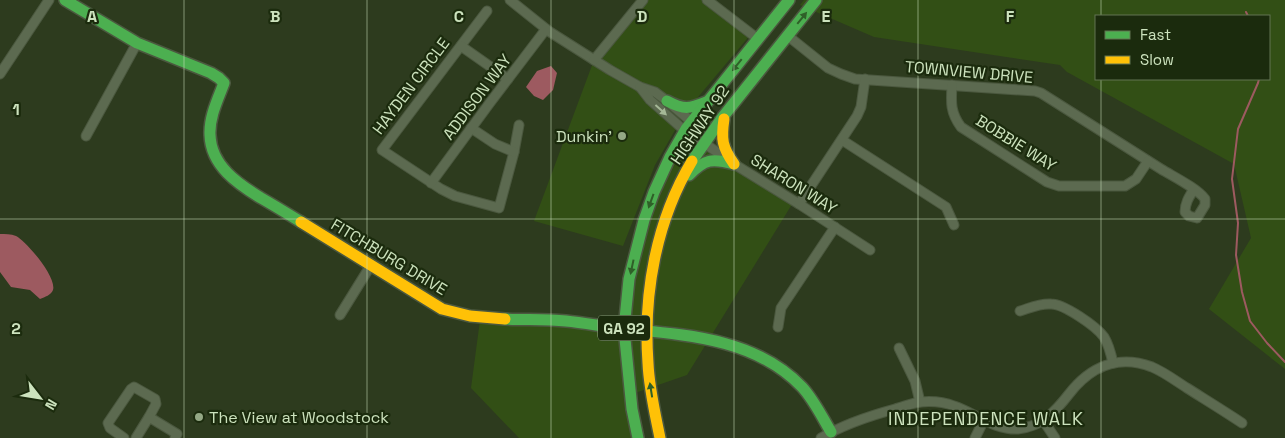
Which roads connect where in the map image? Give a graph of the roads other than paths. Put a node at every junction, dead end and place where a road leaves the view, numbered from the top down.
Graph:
1 (49, 0) edge
2 (65, 0) edge
3 (510, 0) edge
4 (642, 0) edge
5 (707, 0) edge
6 (789, 0) edge
7 (816, 0) edge
8 (487, 11) dead end
9 (546, 29) junction
10 (788, 36) junction
11 (758, 39) junction
12 (137, 43) junction
13 (461, 46) junction
14 (594, 60) junction
15 (0, 74) edge
16 (508, 79) junction
17 (865, 79) junction
18 (952, 85) junction
19 (640, 87) junction
20 (667, 101) junction
21 (708, 101) junction
22 (725, 115) junction
23 (519, 125) dead end
24 (688, 127) junction
25 (471, 128) junction
26 (86, 136) dead end
27 (842, 140) junction
28 (704, 143) junction
29 (514, 152) junction
30 (1148, 161) junction
31 (734, 164) junction
32 (682, 182) junction
33 (432, 183) junction
34 (1194, 190) dead end
35 (800, 204) junction
36 (954, 225) dead end
37 (835, 227) junction
38 (870, 250) dead end
39 (371, 265) junction
40 (1020, 311) dead end
41 (340, 315) dead end
42 (778, 327) dead end
43 (624, 329) junction
44 (647, 330) junction
45 (898, 348) dead end
46 (1114, 363) junction
47 (920, 402) junction
48 (149, 417) junction
49 (984, 420) junction
50 (1043, 420) junction
51 (1242, 423) dead end
52 (831, 432) junction
53 (124, 438) edge
54 (136, 438) edge
55 (175, 438) edge
56 (638, 438) edge
57 (660, 438) edge
58 (821, 438) edge
59 (975, 438) edge
60 (1054, 438) edge

1 - 15 street
2 - 12 main road
3 - 9 street
4 - 14 street
5 - 11 street
6 - 11 main road, HIGHWAY 92 / GA 92
10 -> 7 main road, HIGHWAY 92 / GA 92
8 - 13 street, HAYDEN CIRCLE
9 - 14 street
9 - 16 street, ADDISON WAY
10 - 17 street, TOWNVIEW DRIVE
10 - 22 main road, HIGHWAY 92 / GA 92
11 -> 21 main road, HIGHWAY 92 / GA 92
12 - 26 street
12 - 39 main road, FITCHBURG DRIVE
13 - 16 street
13 - 33 street, HAYDEN CIRCLE
14 - 19 street
16 - 25 street, ADDISON WAY
17 - 18 street, TOWNVIEW DRIVE
17 - 27 street
18 - 30 street, TOWNVIEW DRIVE
18 - 30 street, BOBBIE WAY
19 - 20 street
19 -> 24 street
20 - 21 main road
20 - 24 street
21 - 24 main road, HIGHWAY 92 / GA 92
22 - 28 main road, HIGHWAY 92 / GA 92
22 - 31 main road
23 - 29 street, HAYDEN CIRCLE
24 - 28 street
24 -> 43 main road, HIGHWAY 92 / GA 92
25 - 29 street
25 - 33 street, ADDISON WAY
27 - 35 street
27 - 36 street
28 - 31 street, SHARON WAY
28 - 32 main road, HIGHWAY 92 / GA 92
29 - 33 street, HAYDEN CIRCLE
30 - 34 street, TOWNVIEW DRIVE
31 - 32 main road
31 - 35 street, SHARON WAY
32 - 44 main road, HIGHWAY 92 / GA 92
35 - 37 street, SHARON WAY
37 - 38 street, SHARON WAY
37 - 42 street
39 - 41 street
39 - 43 main road, FITCHBURG DRIVE
40 - 46 street
43 - 44 main road, FITCHBURG DRIVE
43 - 56 main road, HIGHWAY 92 / GA 92
44 - 52 main road, FITCHBURG DRIVE
57 -> 44 main road, HIGHWAY 92 / GA 92
45 - 47 street
46 - 50 street
46 - 51 street
47 - 49 street
47 - 52 street
48 - 53 street
48 - 54 street
48 - 55 street
49 - 50 street
49 - 59 street
50 - 60 street
52 - 58 street

